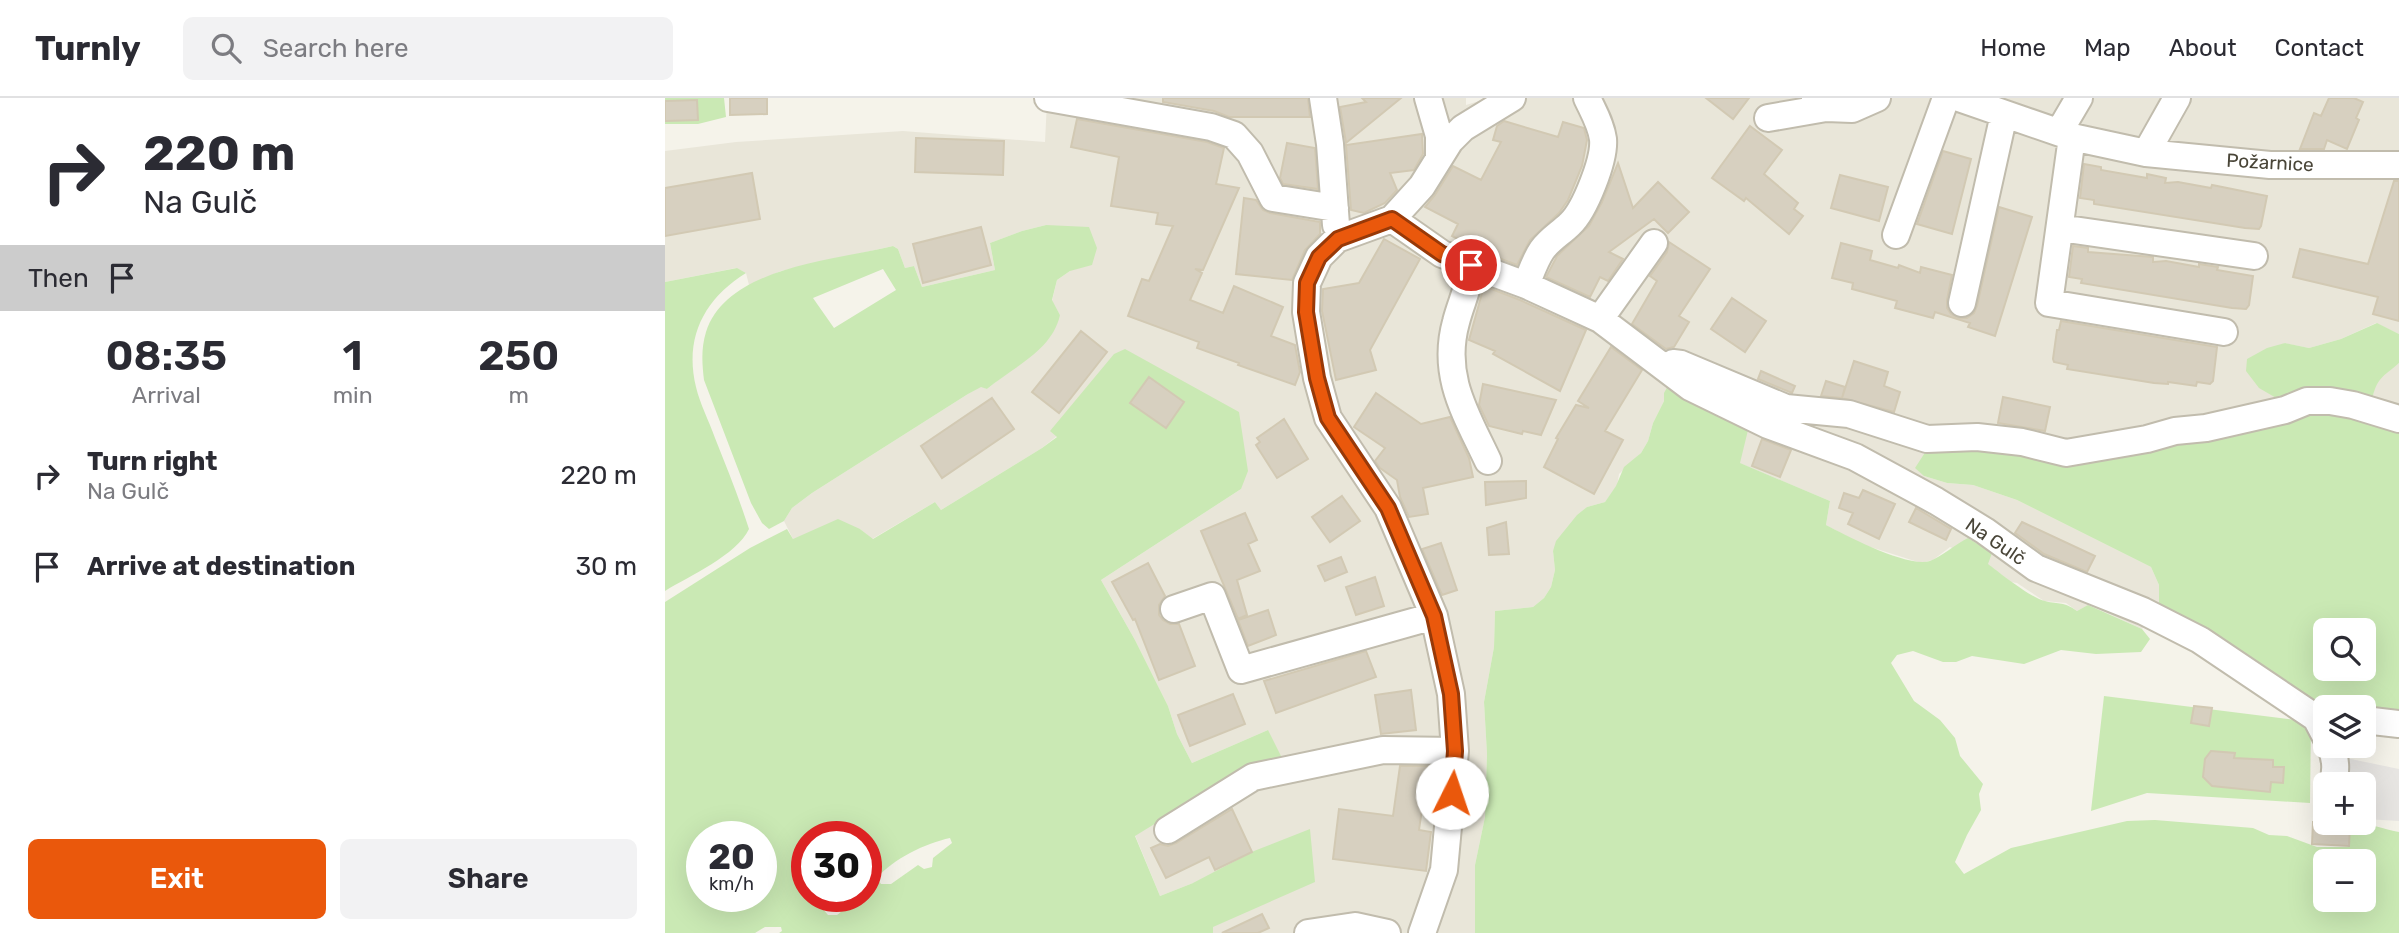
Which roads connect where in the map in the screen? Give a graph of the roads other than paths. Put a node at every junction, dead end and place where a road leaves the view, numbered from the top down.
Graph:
1 (1048, 98) edge
2 (1323, 98) edge
3 (1428, 98) edge
4 (1512, 98) edge
5 (1587, 98) edge
6 (1877, 98) edge
7 (1946, 98) edge
8 (2080, 98) edge
9 (2177, 98) edge
10 (1821, 103) edge
11 (1983, 104) edge
12 (1768, 118) dead end
13 (2066, 134) junction
14 (2146, 153) junction
15 (1439, 158) junction
16 (2397, 162) edge
17 (1335, 208) junction
18 (1392, 219) junction
19 (2060, 228) junction
20 (1896, 235) dead end
21 (1338, 239) junction
22 (1654, 243) dead end
23 (2254, 256) dead end
24 (1471, 265) junction
25 (1525, 285) junction
26 (1962, 303) dead end
27 (1600, 319) junction
28 (2224, 332) dead end
29 (1654, 360) junction
30 (2399, 419) edge
31 (1488, 461) dead end
32 (1174, 609) dead end
33 (1434, 616) junction
34 (2313, 718) edge
35 (2376, 721) edge
36 (2399, 724) edge
37 (1455, 751) junction
38 (1168, 831) dead end
39 (1308, 933) edge
40 (1387, 933) edge
41 (1422, 933) edge

1 - 17 street
2 - 17 street
3 - 15 street
4 - 15 street
5 - 25 street
6 - 10 street
7 - 20 street
8 - 13 street
9 - 14 street
10 - 12 street
11 - 13 street, Požarnice
11 - 26 street
13 - 14 street, Požarnice
13 - 19 street
14 - 16 street, Požarnice
15 - 18 street
17 - 21 street
18 - 21 street
18 - 24 street, Na Gulč
19 - 23 street
19 - 28 street
21 - 33 street
22 - 27 street
24 - 25 street, Na Gulč
24 - 31 street
25 - 27 street, Na Gulč
27 - 29 street, Na Gulč
29 - 30 street, Na Gulč
29 - 34 street, Na Gulč
32 - 33 street
33 - 37 street
35 - 36 street
37 - 38 street
37 - 41 street
39 - 40 street

